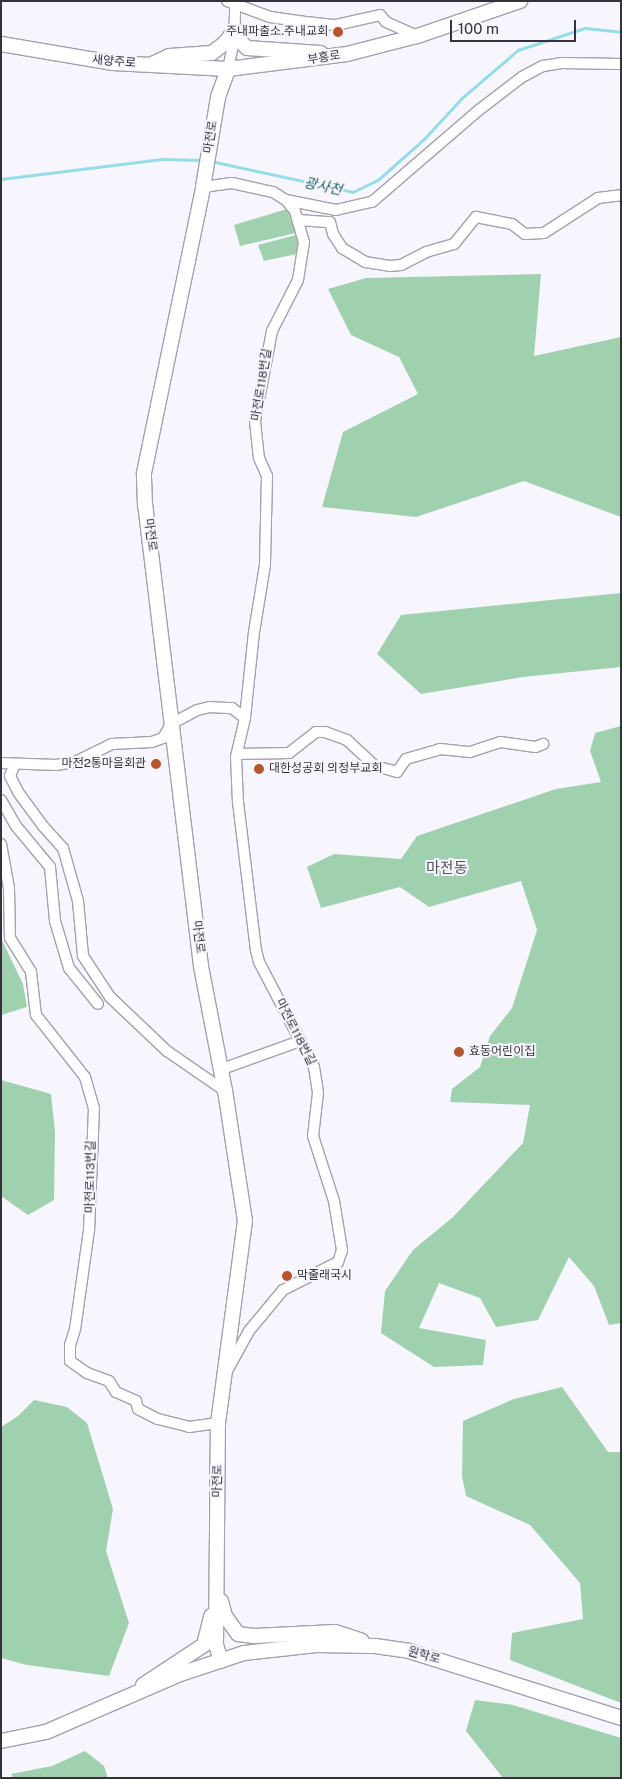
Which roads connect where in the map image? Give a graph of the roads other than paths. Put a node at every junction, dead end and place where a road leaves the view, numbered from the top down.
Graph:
1 (520, 1) edge
2 (231, 3) edge
3 (235, 29) junction
4 (416, 36) junction
5 (1, 44) edge
6 (46, 53) junction
7 (1, 54) edge
8 (347, 54) junction
9 (621, 64) edge
10 (150, 65) junction
11 (228, 69) junction
12 (204, 183) junction
13 (621, 195) edge
14 (286, 200) junction
15 (298, 220) junction
16 (245, 718) junction
17 (171, 724) junction
18 (543, 744) dead end
19 (237, 754) junction
20 (1, 763) edge
21 (15, 764) junction
22 (1, 800) edge
23 (1, 844) edge
24 (98, 1004) dead end
25 (300, 1041) junction
26 (222, 1069) junction
27 (225, 1091) junction
28 (223, 1378) junction
29 (218, 1423) junction
30 (217, 1568) junction
31 (375, 1646) junction
32 (220, 1661) junction
33 (126, 1699) junction
34 (621, 1718) edge
35 (1, 1741) edge

1 - 4 street, 부흥로
2 - 3 street, 마전로
2 - 4 street
3 - 8 street
3 - 10 street
3 - 11 street, 마전로
4 - 8 street, 부흥로
5 - 6 street, 새양주로
6 - 7 street
6 - 10 street, 새양주로
8 - 11 street, 부흥로
9 - 14 street
10 - 11 street, 새양주로
11 - 12 street, 마전로
12 - 14 street
12 - 17 street, 마전로
13 - 15 street
14 - 15 street, 마전로118번길
15 - 16 street, 마전로118번길
16 - 17 street
16 - 19 street, 마전로118번길
17 - 21 street
17 - 26 street, 마전로
18 - 19 street
19 - 25 street, 마전로118번길
20 - 21 street
21 - 27 street
22 - 24 street
23 - 29 street, 마전로113번길
25 - 26 street
25 - 28 street, 마전로118번길
26 - 27 street, 마전로
27 - 28 street, 마전로
28 - 29 street, 마전로
29 - 30 street, 마전로
30 - 31 street
30 - 32 street, 마전로
30 - 33 street
31 - 32 street, 원학로
31 - 34 street, 원학로
32 - 33 street
33 - 35 street

